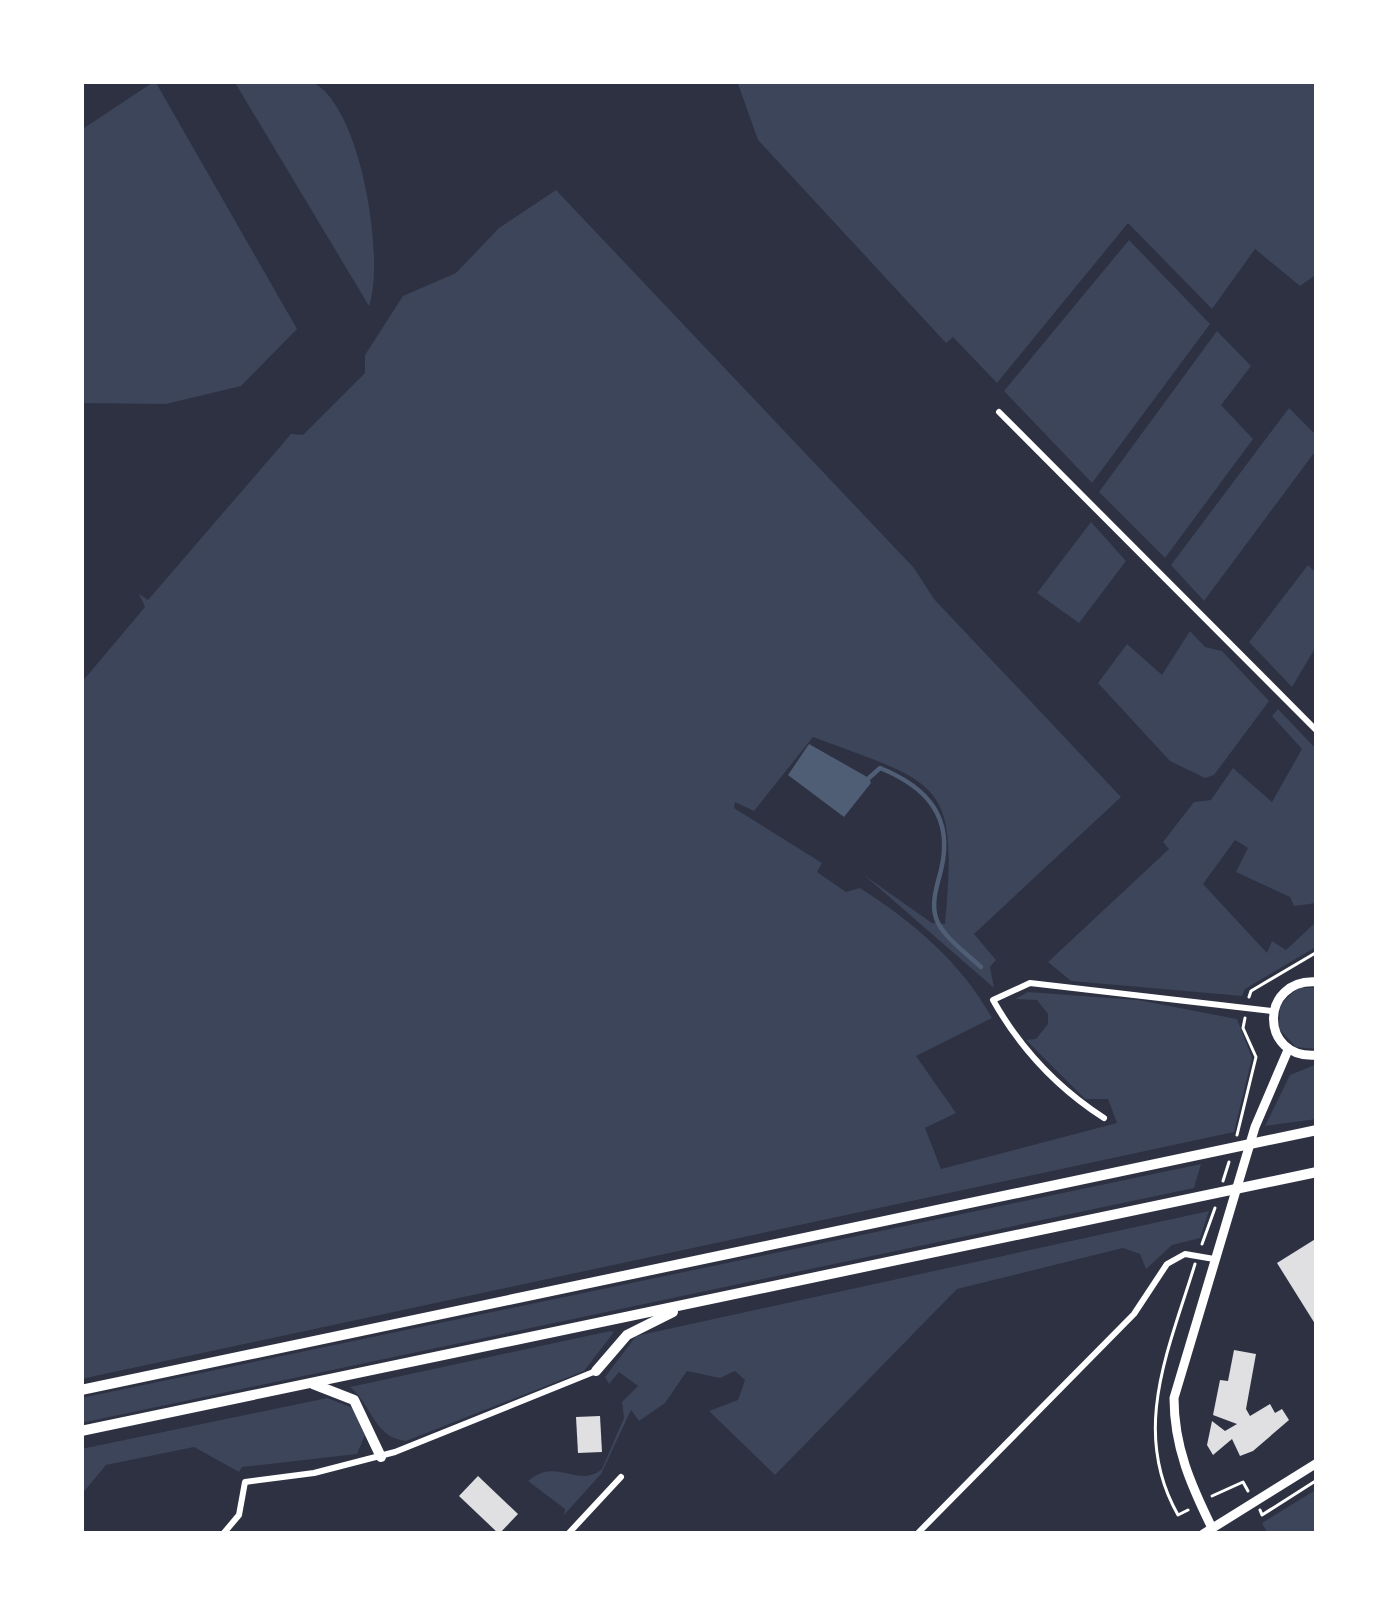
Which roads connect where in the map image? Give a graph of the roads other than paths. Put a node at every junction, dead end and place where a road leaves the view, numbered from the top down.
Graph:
1 (999, 412) dead end
2 (1317, 731) edge
3 (1317, 982) edge
4 (1272, 1011) junction
5 (1288, 1050) junction
6 (1317, 1055) edge
7 (1105, 1118) dead end
8 (1317, 1130) edge
9 (1317, 1172) edge
10 (1214, 1259) junction
11 (698, 1302) junction
12 (596, 1371) joint
13 (310, 1383) junction
14 (81, 1390) edge
15 (81, 1431) edge
16 (381, 1457) junction
17 (1317, 1463) edge
18 (621, 1477) dead end
19 (1207, 1531) edge
20 (223, 1534) edge
21 (568, 1534) edge
22 (917, 1534) edge

1 - 2 street
3 - 4 street
4 - 5 street
4 - 7 street
5 - 6 street
5 - 10 street
8 - 14 main road
9 - 11 main road
10 - 19 street
10 - 22 street
11 - 12 main road
11 - 13 main road
12 - 16 street
13 - 15 main road
13 - 16 main road
16 - 20 street
17 - 19 street
18 - 21 street

